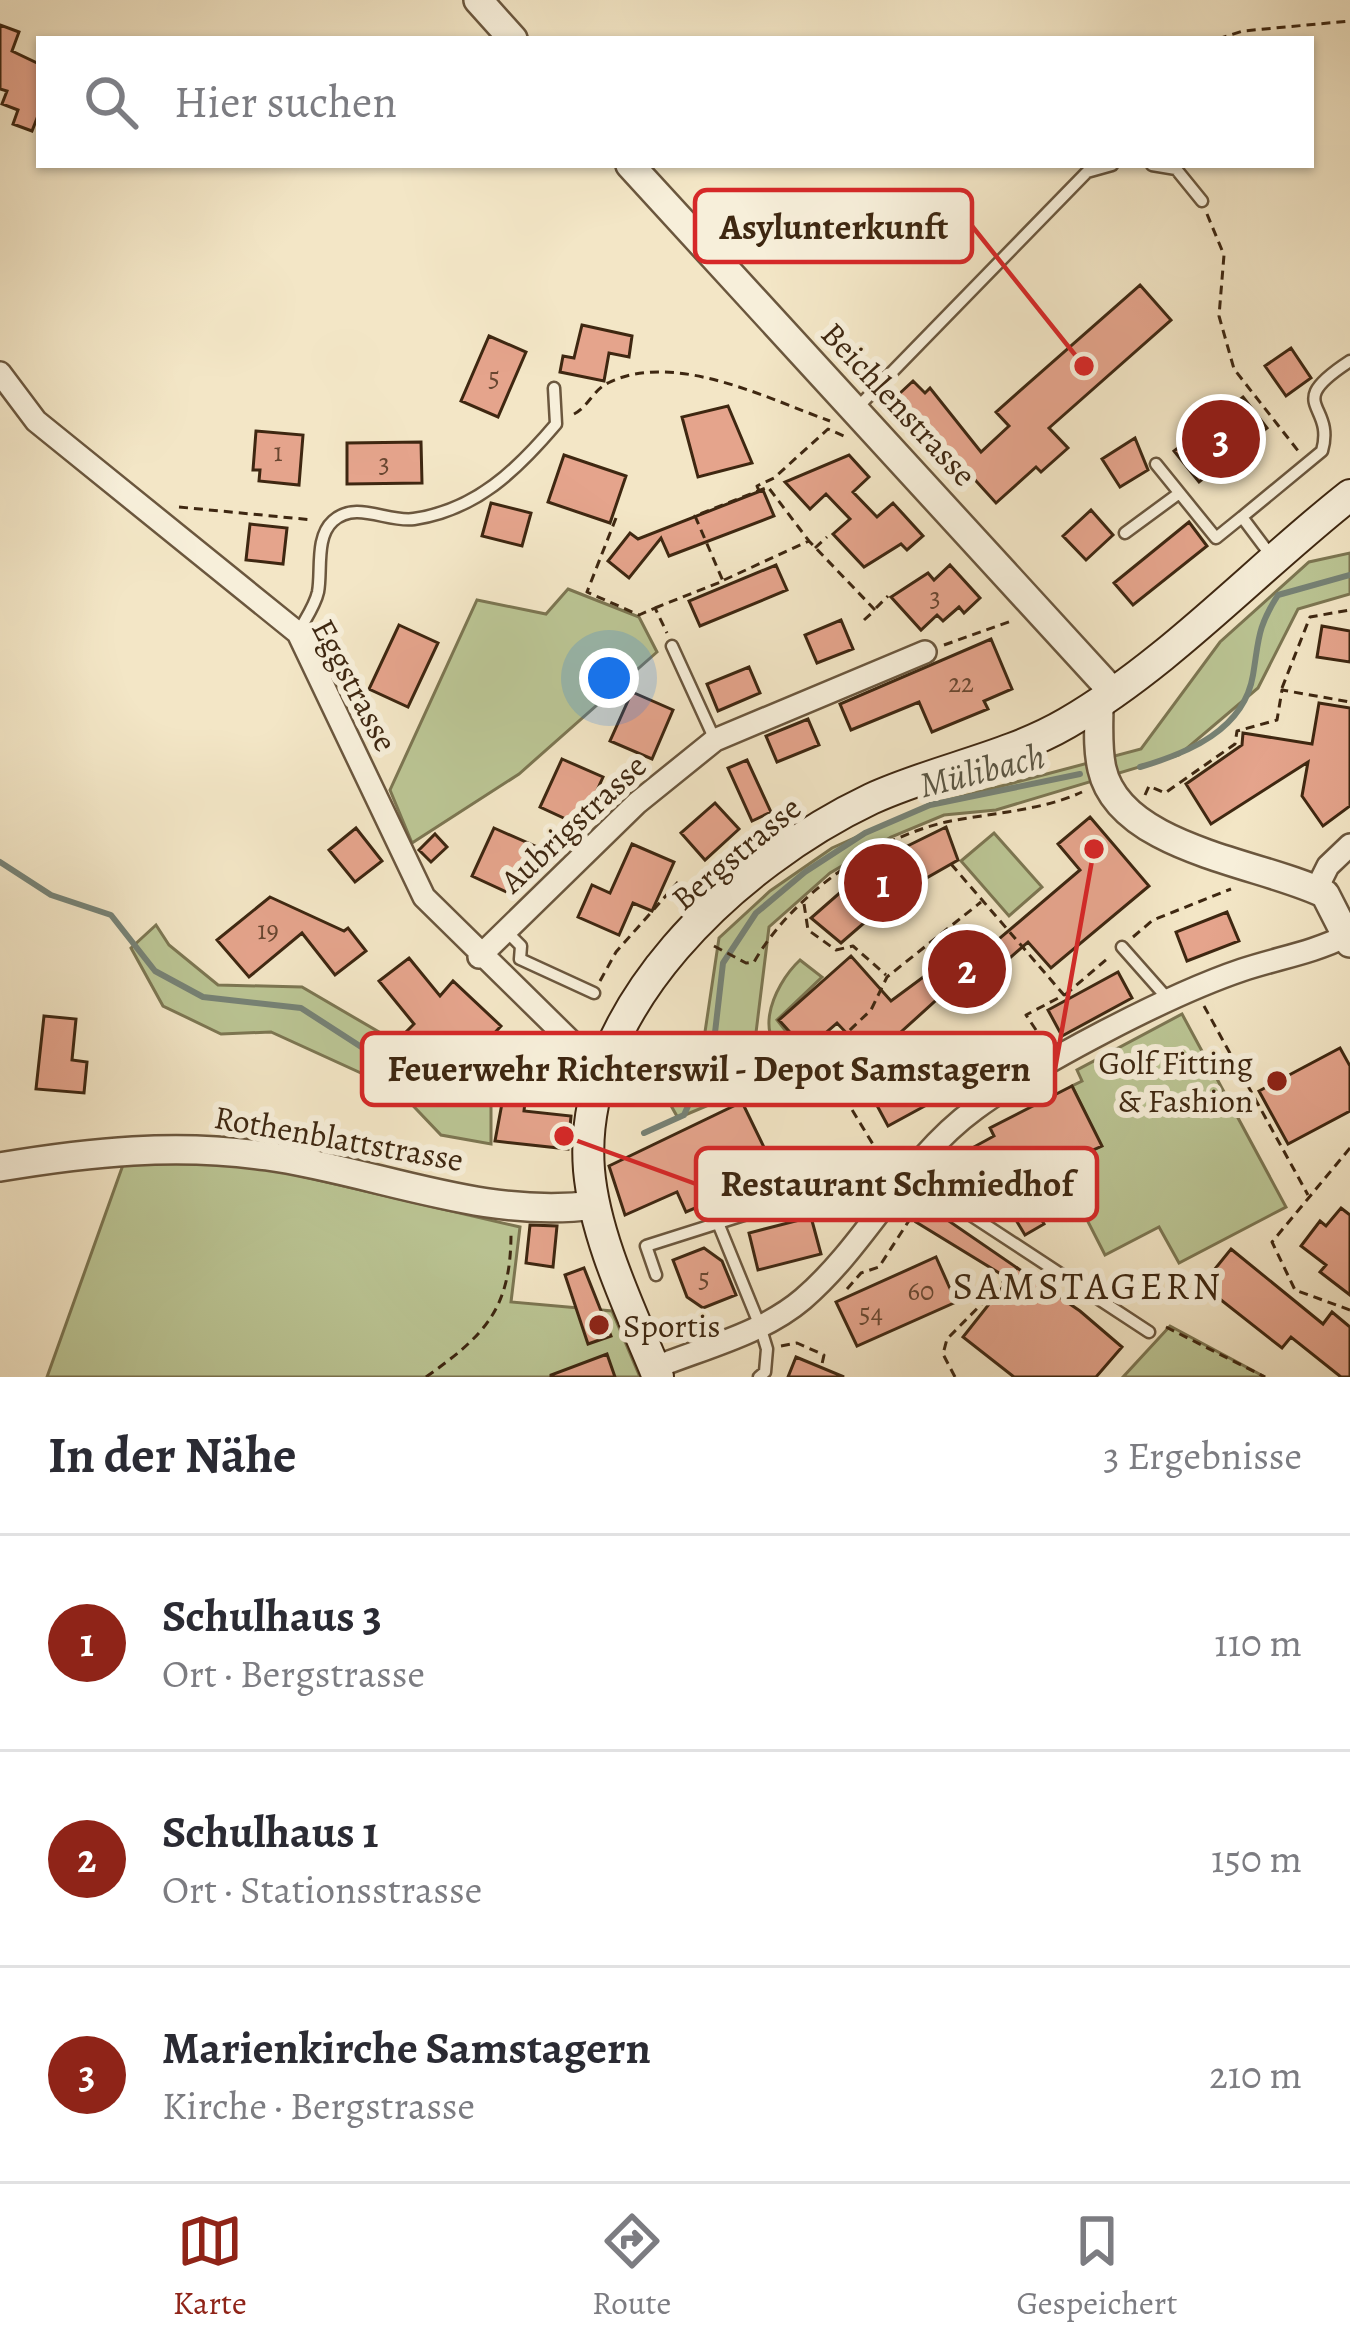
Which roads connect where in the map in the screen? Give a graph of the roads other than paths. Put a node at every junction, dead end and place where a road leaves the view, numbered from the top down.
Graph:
1 (478, 0) edge
2 (511, 36) edge
3 (633, 168) edge
4 (1101, 168) edge
5 (1166, 168) edge
6 (1202, 201) road end
7 (1350, 361) edge
8 (0, 374) edge
9 (554, 388) dead end
10 (856, 410) junction
11 (1156, 464) dead end
12 (1178, 494) junction
13 (1350, 495) edge
14 (1242, 517) junction
15 (1126, 533) dead end
16 (1271, 557) junction
17 (298, 634) junction
18 (672, 646) road end
19 (925, 652) road end
20 (1106, 698) junction
21 (716, 740) junction
22 (1350, 844) edge
23 (1316, 890) junction
24 (506, 932) junction
25 (1348, 939) edge
26 (1122, 946) road end
27 (479, 957) junction
28 (594, 993) road end
29 (1170, 1001) junction
30 (602, 1071) junction
31 (0, 1167) edge
32 (897, 1187) junction
33 (594, 1205) junction
34 (718, 1223) junction
35 (656, 1275) dead end
36 (760, 1326) junction
37 (1149, 1332) road end
38 (656, 1372) edge
39 (759, 1377) edge

1 - 2 street
3 - 10 street, Beichlenstrasse
4 - 10 lane
5 - 6 lane
7 - 14 lane
8 - 17 street, Eggstrasse
9 - 17 lane
10 - 20 street, Beichlenstrasse
11 - 12 lane
12 - 14 lane
12 - 15 lane
13 - 16 main road, Bergstrasse
14 - 16 lane
16 - 20 main road, Bergstrasse
17 - 27 street, Eggstrasse
18 - 21 lane
19 - 21 street, Aubrigstrasse
20 - 23 street
20 - 30 main road, Bergstrasse
21 - 24 street, Aubrigstrasse
22 - 23 street
23 - 25 street
24 - 27 street, Aubrigstrasse
24 - 28 lane
25 - 29 street
26 - 29 lane
27 - 30 street, Eggstrasse
29 - 32 street
30 - 33 main road, Bergstrasse
31 - 33 street, Rothenblattstrasse
32 - 34 lane
32 - 36 street
32 - 37 lane
33 - 38 main road, Bergstrasse
34 - 35 lane
34 - 36 lane
36 - 38 street
36 - 39 lane

